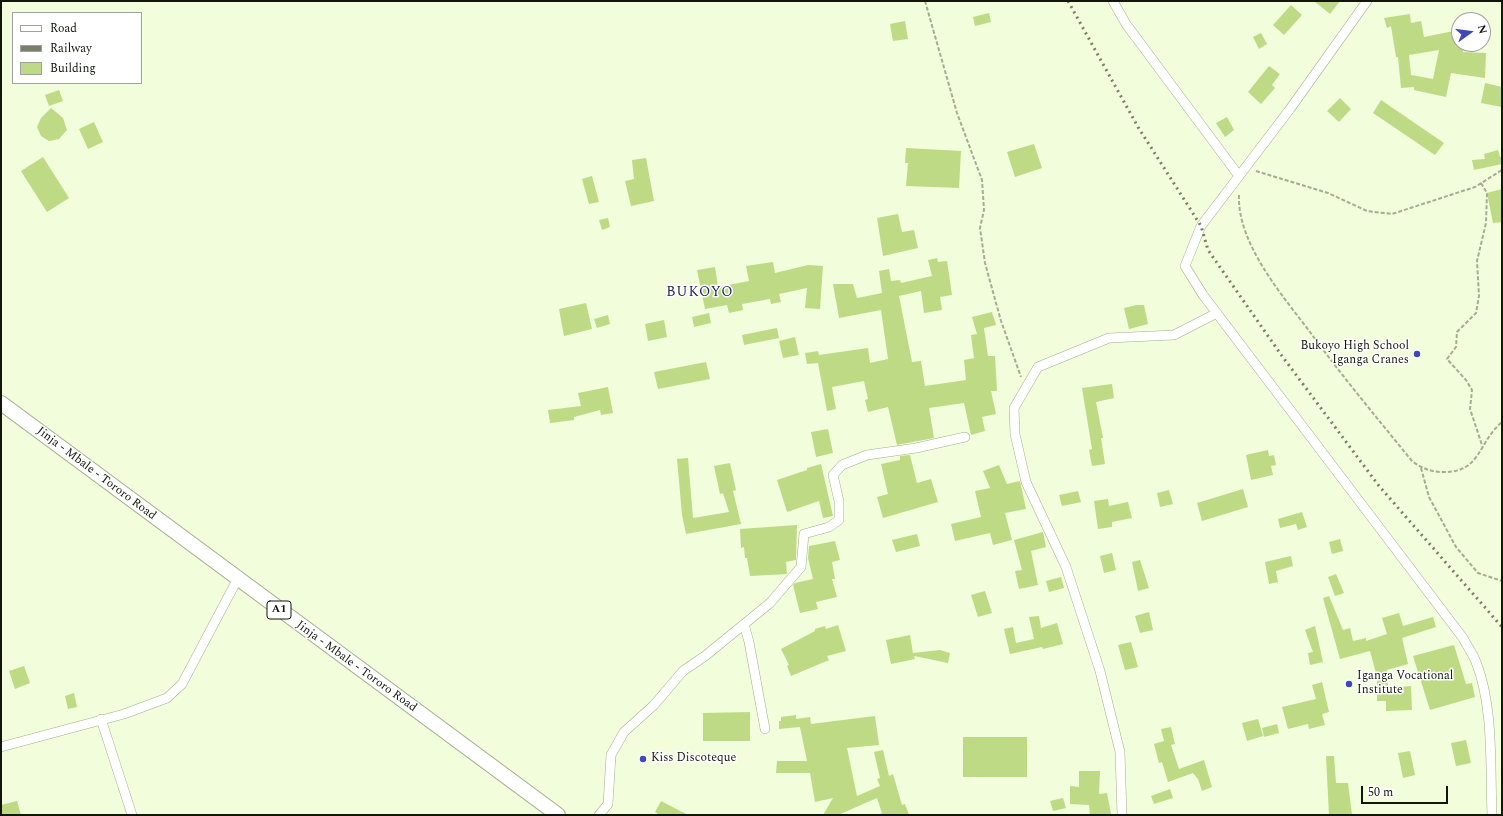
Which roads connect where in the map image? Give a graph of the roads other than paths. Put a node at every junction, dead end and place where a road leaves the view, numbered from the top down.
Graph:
1 (1114, 1) edge
2 (1367, 1) edge
3 (1239, 176) junction
4 (1217, 313) junction
5 (1, 403) edge
6 (965, 437) dead end
7 (237, 580) junction
8 (744, 624) junction
9 (102, 720) junction
10 (765, 729) dead end
11 (1, 747) edge
12 (132, 815) edge
13 (558, 815) edge
14 (599, 815) edge
15 (1122, 815) edge
16 (1492, 815) edge

1 - 3 street
2 - 3 street
3 - 4 street
4 - 15 street
4 - 16 street
5 - 7 main road, Jinja - Mbale - Tororo Road / A1
6 - 8 street
7 - 9 street
7 - 13 main road, Jinja - Mbale - Tororo Road / A1
8 - 10 street
8 - 14 street
9 - 11 street
9 - 12 street

